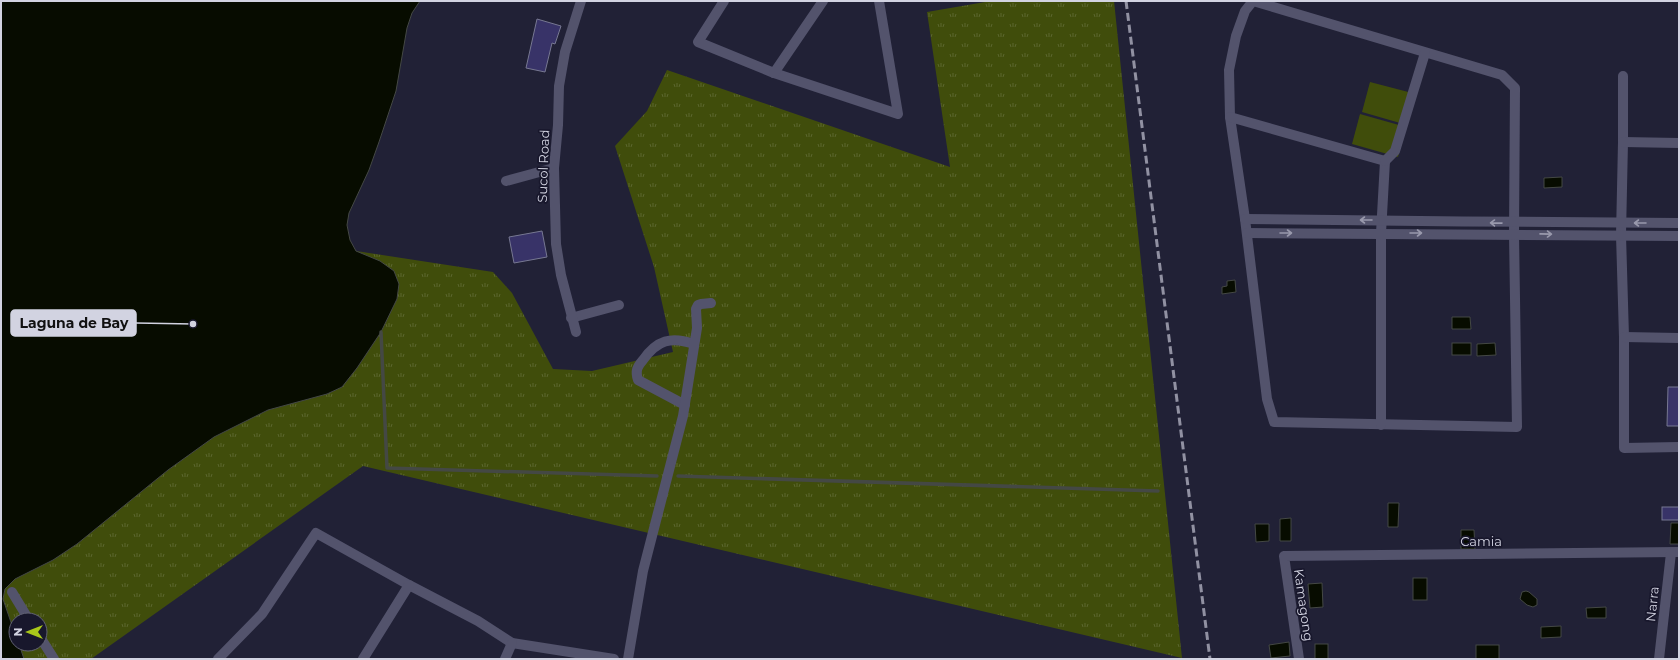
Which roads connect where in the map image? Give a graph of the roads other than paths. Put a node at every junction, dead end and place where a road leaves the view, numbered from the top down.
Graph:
1 (581, 1) edge
2 (724, 1) edge
3 (823, 1) edge
4 (879, 1) edge
5 (1425, 53) junction
6 (774, 73) junction
7 (1623, 76) dead end
8 (1230, 117) junction
9 (1624, 142) junction
10 (1679, 143) edge
11 (1385, 161) junction
12 (554, 168) junction
13 (506, 182) dead end
14 (1246, 219) junction
15 (1381, 220) junction
16 (1514, 223) junction
17 (1621, 223) junction
18 (1679, 223) edge
19 (1247, 233) junction
20 (1381, 233) junction
21 (1514, 234) junction
22 (1621, 235) junction
23 (1679, 236) edge
24 (711, 303) dead end
25 (618, 305) dead end
26 (571, 318) junction
27 (576, 332) dead end
28 (1624, 336) junction
29 (1679, 338) edge
30 (694, 344) junction
31 (685, 405) junction
32 (1381, 425) junction
33 (1679, 447) edge
34 (1675, 552) edge
35 (1284, 556) joint
36 (409, 585) junction
37 (12, 592) dead end
38 (24, 612) edge
39 (512, 643) junction
40 (48, 650) edge
41 (54, 659) edge
42 (218, 659) edge
43 (363, 659) edge
44 (506, 659) edge
45 (614, 659) edge
46 (628, 659) edge
47 (1299, 659) edge
48 (1659, 659) edge

1 - 12 street, Sucol Road
2 - 6 street
3 - 6 street
4 - 6 street
5 - 8 street
5 - 11 street
5 - 16 street
7 - 9 street
8 - 11 street
8 - 14 street
9 - 10 street
9 - 17 street
11 - 15 street
12 - 13 street
12 - 26 street, Sucol Road
15 -> 14 street
14 - 19 street
16 -> 15 street
15 - 20 street
16 - 17 street
16 - 21 street
18 -> 17 street
17 - 22 street
19 -> 20 street
19 - 32 street
20 -> 21 street
20 - 32 street
21 -> 22 street
21 - 32 street
22 - 23 street
22 - 28 street
24 - 30 street
25 - 26 street
26 - 27 street, Sucol Road
28 - 29 street
28 - 33 street
30 - 31 street
30 - 31 street
31 - 46 street
34 - 35 street, Camia
34 - 48 street, Narra
35 - 47 street, Kamagong
36 - 39 street
36 - 42 street
36 - 43 street
37 - 38 street
39 - 44 street
39 - 45 street
40 - 41 street

